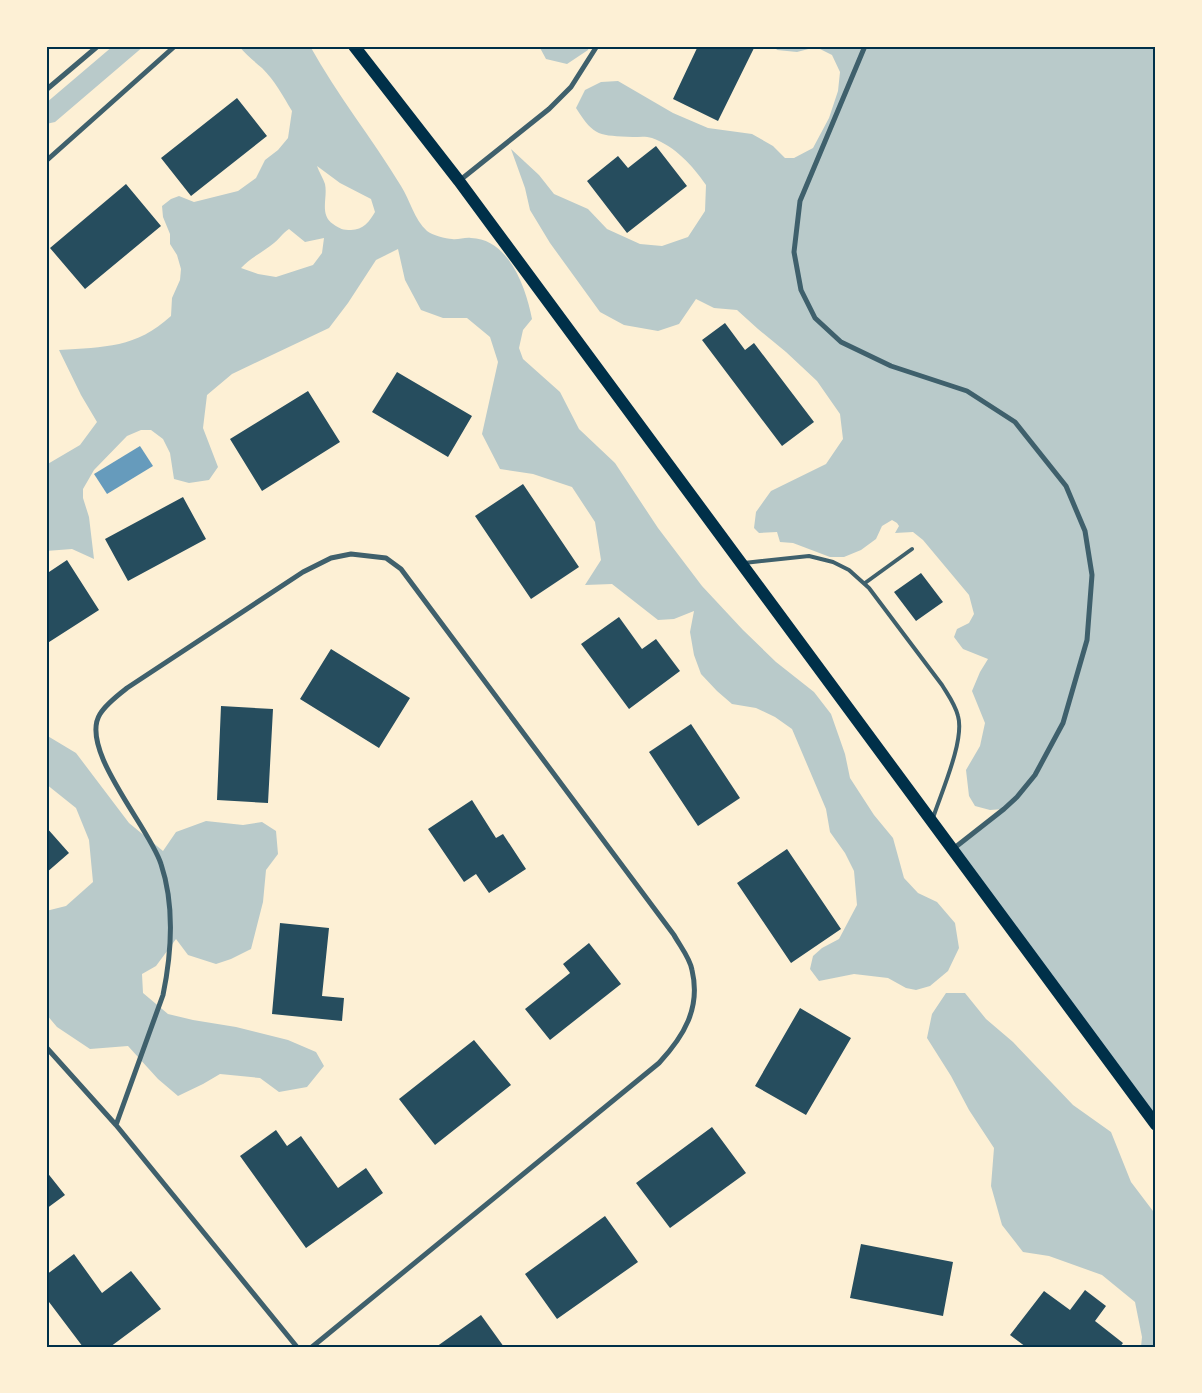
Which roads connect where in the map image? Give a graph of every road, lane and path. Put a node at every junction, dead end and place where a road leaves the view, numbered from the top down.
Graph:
1 (98, 46) edge
2 (175, 46) edge
3 (354, 46) edge
4 (597, 46) edge
5 (865, 46) edge
6 (46, 90) edge
7 (47, 159) edge
8 (458, 182) junction
9 (912, 549) dead end
10 (740, 564) junction
11 (865, 583) junction
12 (931, 823) junction
13 (951, 850) junction
14 (46, 1047) edge
15 (116, 1125) junction
16 (1156, 1125) edge
17 (297, 1347) edge
18 (312, 1347) edge

1 - 6 street
2 - 7 street
3 - 8 main road
4 - 8 street
5 - 13 street
8 - 10 main road
9 - 11 lane
10 - 11 lane
10 - 12 main road
11 - 12 lane
12 - 13 main road
13 - 16 main road
14 - 15 street
15 - 17 street
15 - 18 street

